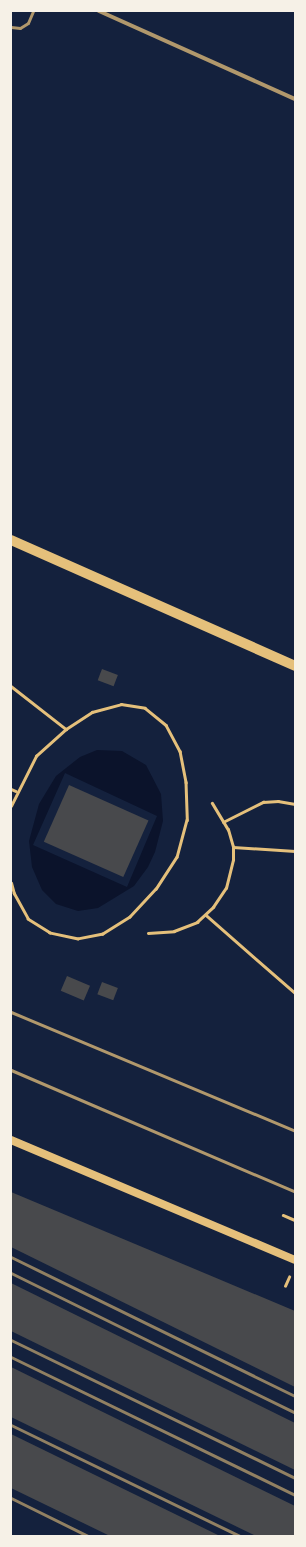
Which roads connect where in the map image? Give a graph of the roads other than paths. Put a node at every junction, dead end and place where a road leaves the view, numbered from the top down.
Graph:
1 (33, 11) edge
2 (99, 11) edge
3 (11, 27) edge
4 (295, 99) edge
5 (11, 540) edge
6 (294, 664) edge
7 (11, 1012) edge
8 (11, 1070) edge
9 (295, 1131) edge
10 (11, 1140) edge
11 (295, 1192) edge
12 (295, 1260) edge

1 - 3 lane
2 - 4 street
5 - 6 main road
7 - 9 lane
8 - 11 lane
10 - 12 main road

